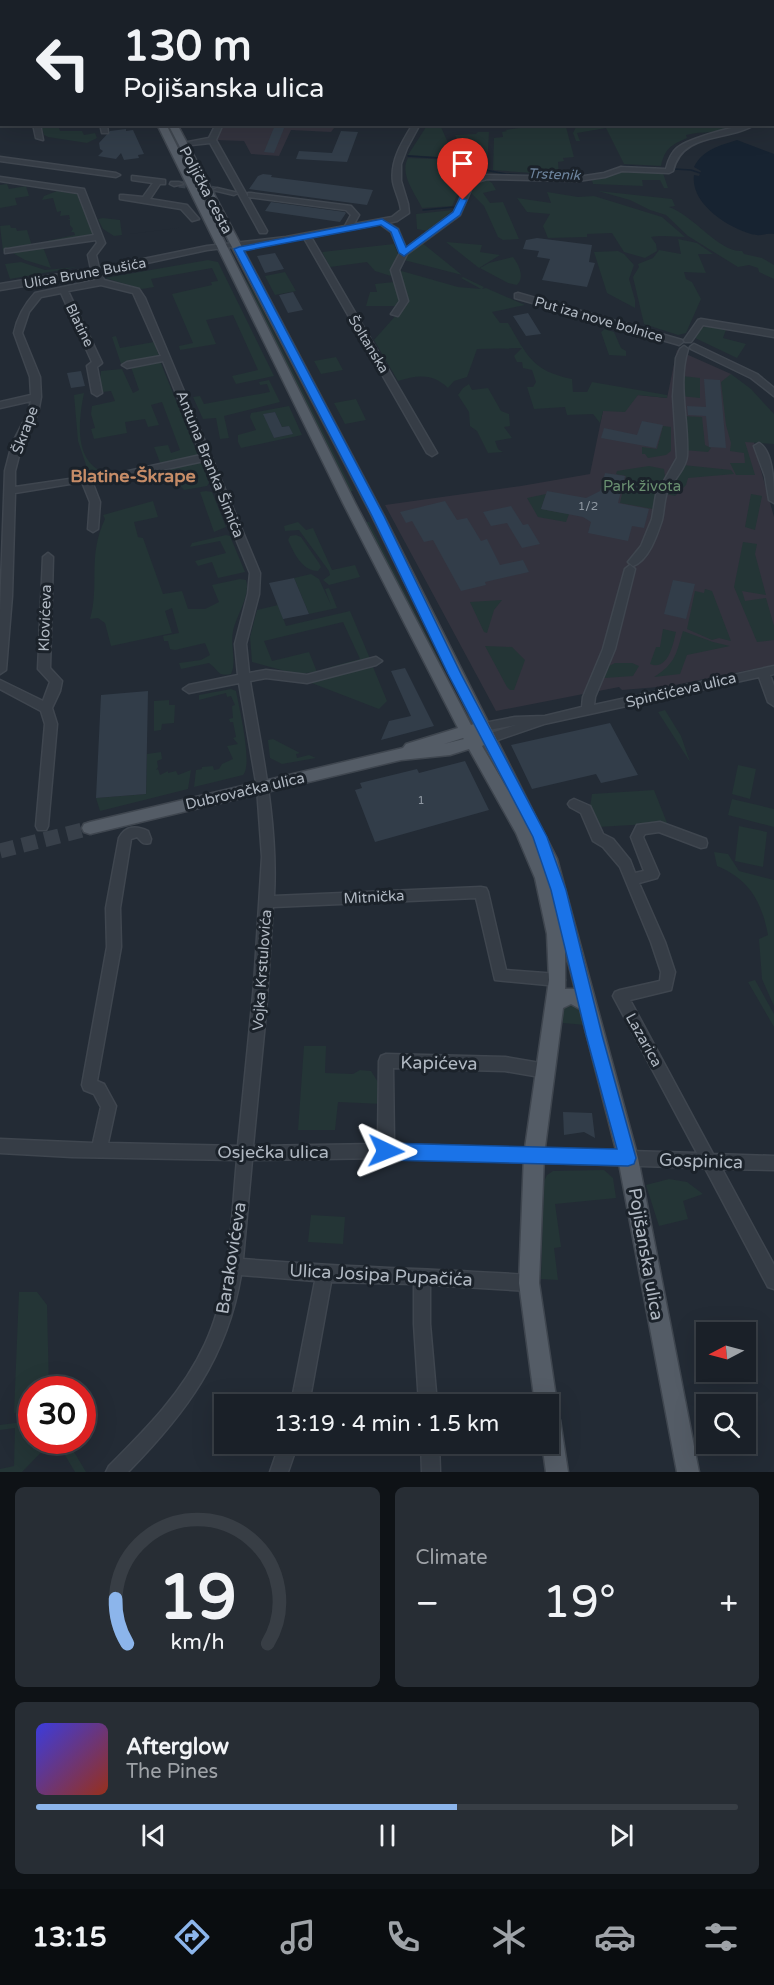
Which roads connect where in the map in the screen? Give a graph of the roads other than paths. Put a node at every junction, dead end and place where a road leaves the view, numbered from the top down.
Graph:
1 (37, 126) edge
2 (162, 126) edge
3 (173, 126) edge
4 (219, 126) edge
5 (416, 126) edge
6 (747, 126) edge
7 (40, 138) dead end
8 (212, 140) junction
9 (182, 144) junction
10 (0, 159) edge
11 (116, 175) dead end
12 (135, 178) dead end
13 (0, 179) edge
14 (218, 190) tunnel mouth
15 (234, 193) dead end
16 (251, 195) dead end
17 (123, 197) dead end
18 (145, 200) junction
19 (195, 219) dead end
20 (382, 222) junction
21 (348, 228) junction
22 (263, 231) dead end
23 (306, 235) junction
24 (99, 237) junction
25 (237, 247) junction
26 (222, 249) junction
27 (8, 252) dead end
28 (404, 253) junction
29 (96, 271) junction
30 (101, 282) junction
31 (0, 287) edge
32 (63, 289) junction
33 (518, 296) dead end
34 (395, 314) dead end
35 (774, 334) edge
36 (686, 345) junction
37 (166, 356) junction
38 (127, 365) dead end
39 (97, 393) dead end
40 (774, 393) edge
41 (36, 396) junction
42 (0, 405) edge
43 (759, 446) dead end
44 (432, 453) dead end
45 (207, 457) junction
46 (124, 475) dead end
47 (10, 491) junction
48 (774, 500) edge
49 (93, 529) dead end
50 (48, 556) dead end
51 (376, 661) dead end
52 (0, 670) edge
53 (768, 671) edge
54 (245, 677) junction
55 (0, 684) edge
56 (189, 688) dead end
57 (774, 702) edge
58 (46, 708) junction
59 (588, 711) junction
60 (545, 720) joint
61 (486, 733) junction
62 (469, 737) junction
63 (264, 787) junction
64 (574, 804) dead end
65 (42, 826) dead end
66 (90, 828) tunnel mouth
67 (145, 839) dead end
68 (701, 843) dead end
69 (632, 879) junction
70 (267, 902) junction
71 (558, 980) junction
72 (555, 1004) junction
73 (587, 1004) junction
74 (546, 1071) junction
75 (0, 1146) edge
76 (99, 1150) junction
77 (386, 1151) junction
78 (245, 1153) junction
79 (534, 1155) junction
80 (628, 1158) junction
81 (711, 1162) junction
82 (774, 1163) edge
83 (234, 1266) junction
84 (324, 1274) junction
85 (772, 1274) edge
86 (422, 1276) junction
87 (530, 1282) junction
88 (302, 1394) edge
89 (427, 1394) edge
90 (545, 1394) edge
91 (285, 1454) edge
92 (430, 1454) edge
93 (554, 1454) edge
94 (115, 1472) edge
95 (279, 1472) edge
96 (431, 1472) edge
97 (557, 1472) edge
98 (688, 1472) edge

1 - 7 street
2 - 26 main road, Poljička cesta
3 - 9 main road, Poljička cesta
4 - 8 street
5 - 20 street
6 - 28 street
8 - 9 street
8 - 22 street
9 - 25 main road, Poljička cesta
10 - 11 street
12 - 18 street
13 - 24 street
14 - 15 street
16 - 21 street
17 - 18 street
18 - 19 street
20 - 21 street, Ulica Brune Bušića
20 - 28 street
21 - 23 street, Ulica Brune Bušića
23 - 25 street, Ulica Brune Bušića
23 - 44 street, Šoltanska
24 - 27 street
24 - 29 street
25 - 26 street, Ulica Brune Bušića
25 - 61 main road, Poljička cesta
26 - 29 street, Ulica Brune Bušića
26 - 62 main road, Poljička cesta
28 - 34 street
29 - 30 street
29 - 31 street, Ulica Brune Bušića
30 - 32 street, Antuna Branka Šimića
30 - 37 street, Antuna Branka Šimića
32 - 39 street, Blatine
32 - 41 street, Škrape
33 - 36 street, Put iza nove bolnice
35 - 36 street
36 - 40 street, Put iza nove bolnice
36 - 59 street
37 - 38 street
37 - 45 street, Antuna Branka Šimića
41 - 42 street
41 - 47 street, Škrape
43 - 48 street
45 - 46 street
45 - 54 street, Antuna Branka Šimića
47 - 49 street
47 - 52 street, Škrape
50 - 58 street, Klovićeva
51 - 54 street
53 - 57 street
53 - 59 street, Spinčićeva ulica
54 - 56 street
54 - 63 street, Antuna Branka Šimića
55 - 58 street
58 - 65 street, Klovićeva
59 - 60 street, Spinčićeva ulica
60 - 61 street, Dubrovačka ulica
61 - 62 main road, Dubrovačka ulica
61 - 73 main road, Poljička cesta
62 - 63 main road, Dubrovačka ulica
62 - 71 main road, Poljička cesta
63 - 66 main road, Dubrovačka ulica
63 - 70 street, Vojka Krstulovića
64 - 69 street, Lazarica
67 - 76 street
68 - 69 street
69 - 81 street, Lazarica
70 - 71 street, Mitnička
70 - 78 street, Vojka Krstulovića
71 - 72 main road, Poljička cesta
72 - 73 main road
72 - 74 main road, Poljička cesta
73 - 80 main road, Pojišanska ulica
74 - 77 street, Kapićeva
74 - 79 main road, Poljička cesta
75 - 76 street, Osječka ulica
76 - 78 street, Osječka ulica
77 - 78 street, Osječka ulica
77 - 79 street, Osječka ulica
78 - 83 street, Barakovićeva
79 - 80 street, Osječka ulica
79 - 87 main road, Poljička cesta
80 - 81 street, Gospinica
80 - 98 main road, Pojišanska ulica
81 - 82 street, Gospinica
81 - 85 street
83 - 84 street, Ulica Josipa Pupačića
83 - 94 street, Barakovićeva
84 - 86 street, Ulica Josipa Pupačića
84 - 88 street
86 - 87 street, Ulica Josipa Pupačića
86 - 89 street
87 - 90 main road, Poljička cesta
91 - 95 street
92 - 96 street
93 - 97 main road

